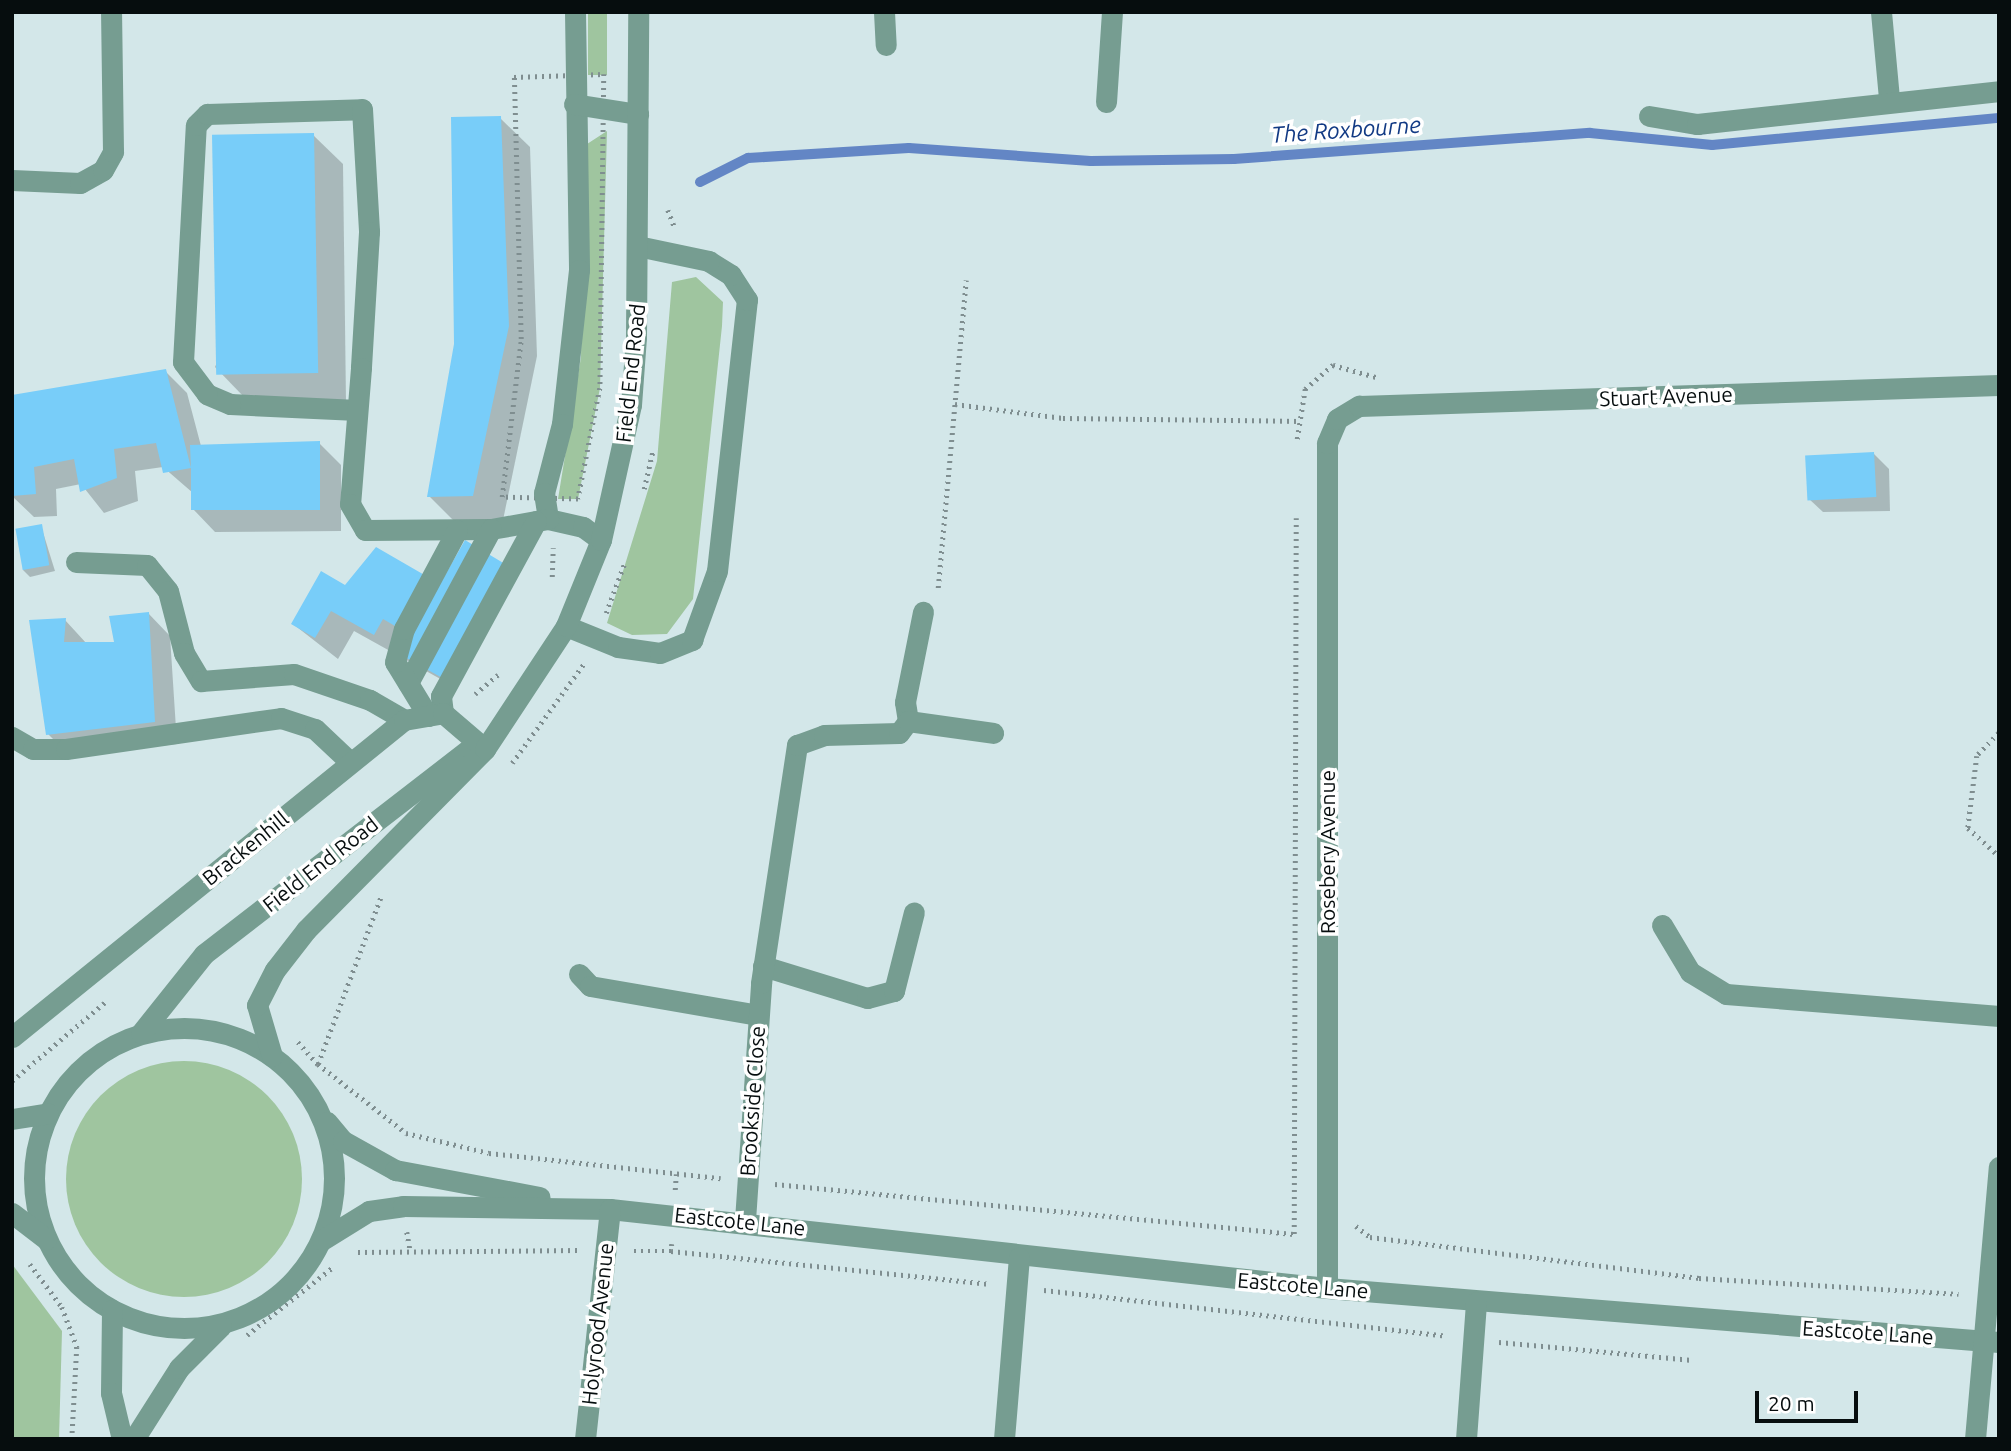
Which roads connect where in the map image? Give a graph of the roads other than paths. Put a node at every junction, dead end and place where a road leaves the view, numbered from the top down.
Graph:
1 (111, 12) edge
2 (575, 12) edge
3 (638, 12) edge
4 (884, 12) edge
5 (1112, 12) edge
6 (1881, 12) edge
7 (886, 46) dead end
8 (1999, 91) edge
9 (1889, 100) junction
10 (1106, 102) dead end
11 (574, 104) junction
12 (638, 114) junction
13 (1649, 116) dead end
14 (12, 180) edge
15 (638, 246) junction
16 (1999, 385) edge
17 (357, 411) junction
18 (1337, 419) joint
19 (542, 520) junction
20 (491, 529) junction
21 (457, 530) junction
22 (601, 540) junction
23 (76, 562) dead end
24 (923, 612) road end
25 (566, 626) junction
26 (408, 683) junction
27 (436, 714) junction
28 (404, 720) junction
29 (908, 721) junction
30 (993, 733) dead end
31 (12, 737) edge
32 (482, 746) junction
33 (350, 762) junction
34 (914, 912) dead end
35 (1661, 925) dead end
36 (579, 974) dead end
37 (762, 974) junction
38 (758, 1014) junction
39 (1999, 1016) edge
40 (141, 1033) junction
41 (12, 1037) edge
42 (272, 1056) junction
43 (48, 1113) junction
44 (322, 1116) junction
45 (12, 1119) edge
46 (1999, 1167) edge
47 (610, 1209) junction
48 (12, 1213) edge
49 (745, 1220) junction
50 (46, 1239) junction
51 (322, 1240) junction
52 (1018, 1258) junction
53 (1327, 1288) junction
54 (1476, 1302) junction
55 (111, 1310) junction
56 (222, 1326) junction
57 (1992, 1341) edge
58 (122, 1439) edge
59 (134, 1439) edge
60 (585, 1439) edge
61 (1004, 1439) edge
62 (1466, 1439) edge
63 (1975, 1439) edge

1 - 14 street
2 - 11 street
3 - 12 street, Field End Road
4 - 7 street
5 - 10 street
6 - 9 street
8 - 9 street
9 - 13 street
11 - 12 street
11 - 19 street
12 - 15 street, Field End Road
15 - 22 street, Field End Road
15 - 25 street
16 - 18 street, Stuart Avenue
17 - 17 street
17 - 21 street
18 - 53 street, Rosebery Avenue
19 - 20 street
19 - 22 street
19 - 27 street
20 - 21 street
20 - 26 street
21 - 26 street
22 - 25 street, Field End Road
23 - 28 street
24 - 29 street
25 - 32 street, Field End Road
26 - 27 street
27 - 28 street, Brackenhill
27 - 32 street
28 - 33 street, Brackenhill
29 - 30 street
29 - 37 street, Brookside Close
31 - 33 street
32 - 40 street, Field End Road
32 - 42 street, Field End Road
33 - 41 street, Brackenhill
34 - 37 street
35 - 39 street
36 - 38 street
37 - 38 street, Brookside Close
38 - 49 street, Brookside Close
40 - 42 street
40 - 43 street
42 - 44 street
43 - 45 street
43 - 50 street
44 - 47 street, Eastcote Lane
44 - 51 street
46 - 57 street
47 - 49 street, Eastcote Lane
47 - 51 street, Eastcote Lane
47 - 60 street, Holyrood Avenue
48 - 50 street
49 - 52 street, Eastcote Lane
50 - 55 street
51 - 56 street
52 - 53 street, Eastcote Lane
52 - 61 street
53 - 54 street, Eastcote Lane
54 - 57 street, Eastcote Lane
54 - 62 street
55 - 56 street
55 - 58 street
56 - 59 street
57 - 63 street

